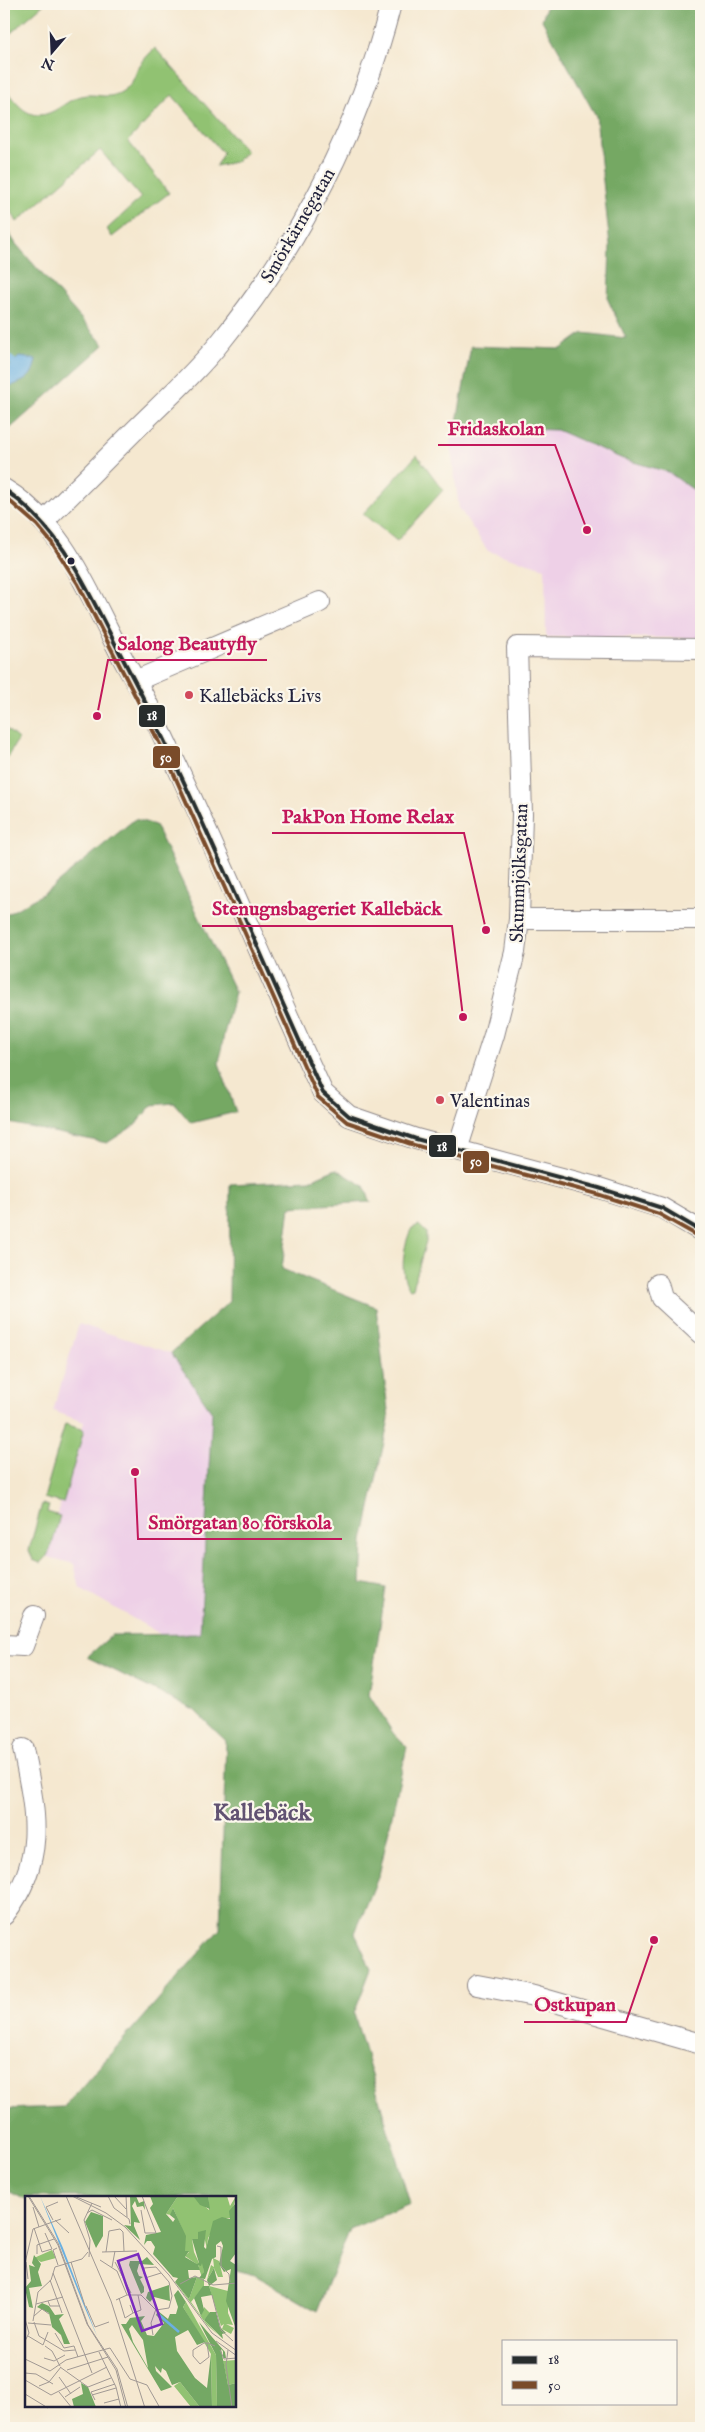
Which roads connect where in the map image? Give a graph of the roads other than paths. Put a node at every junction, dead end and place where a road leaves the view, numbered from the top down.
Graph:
1 (391, 4) edge
2 (4, 489) edge
3 (44, 521) junction
4 (320, 602) dead end
5 (701, 649) edge
6 (136, 680) junction
7 (519, 919) junction
8 (701, 919) edge
9 (457, 1150) junction
10 (701, 1231) edge
11 (658, 1284) dead end
12 (701, 1334) edge
13 (34, 1616) dead end
14 (4, 1645) edge
15 (23, 1749) dead end
16 (4, 1915) edge
17 (477, 1985) dead end
18 (701, 2044) edge

1 - 3 street, Smörkärnegatan
2 - 3 street
3 - 6 street
4 - 6 street
5 - 7 street, Skummjölksgatan
6 - 9 street
7 - 8 street
7 - 9 street, Skummjölksgatan
9 - 10 street
11 - 12 street
13 - 14 street
15 - 16 street
17 - 18 street

